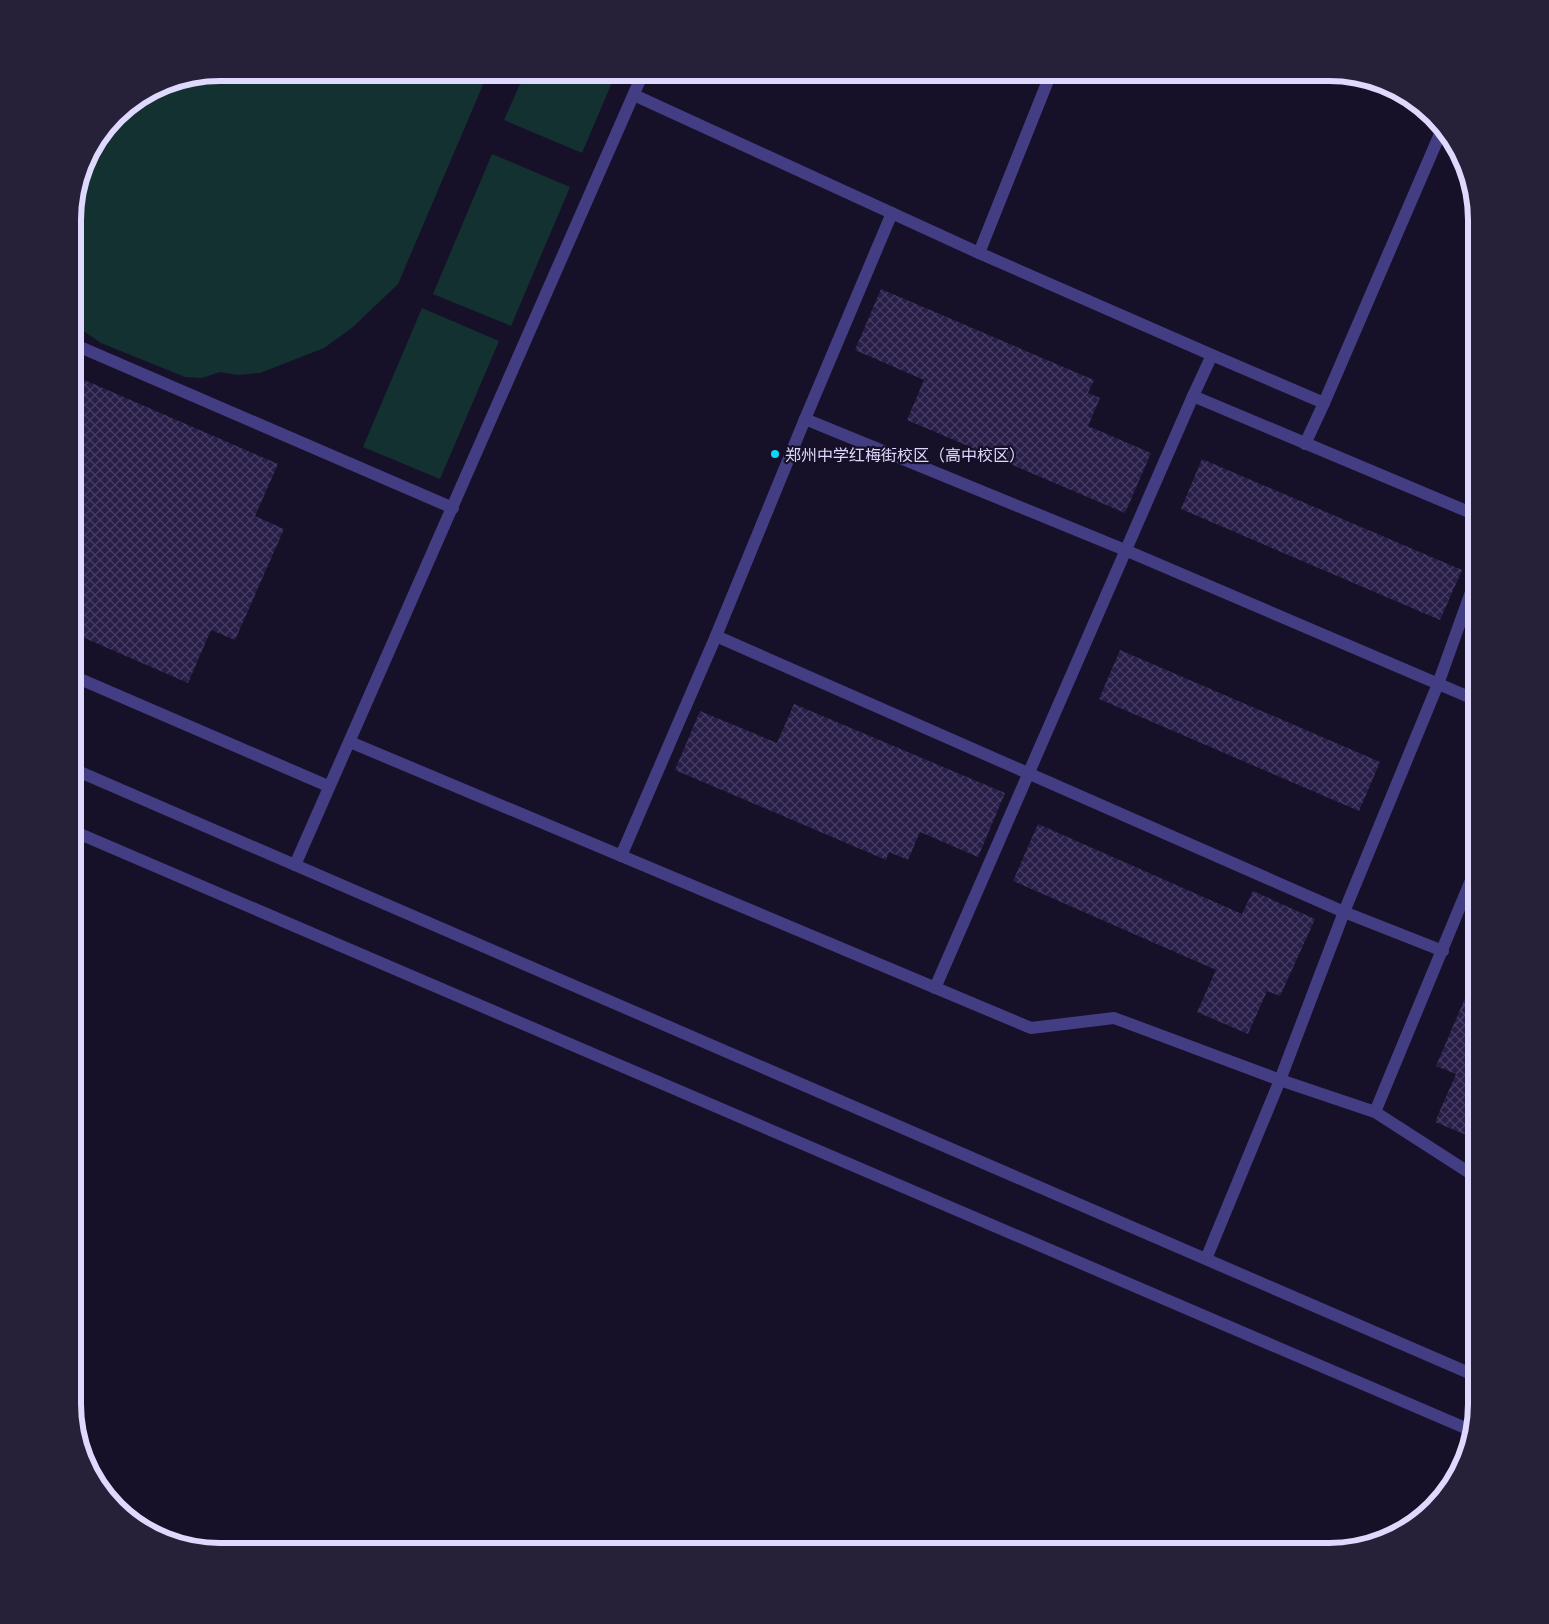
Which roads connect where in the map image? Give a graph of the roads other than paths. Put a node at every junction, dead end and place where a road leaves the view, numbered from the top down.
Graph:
1 (639, 82) edge
2 (1047, 82) edge
3 (634, 95) junction
4 (1439, 136) edge
5 (892, 212) junction
6 (979, 252) junction
7 (82, 348) edge
8 (1212, 355) junction
9 (1193, 396) junction
10 (1324, 403) junction
11 (805, 419) junction
12 (1305, 444) junction
13 (453, 508) junction
14 (1468, 512) edge
15 (1125, 550) junction
16 (1468, 600) edge
17 (716, 636) junction
18 (82, 680) edge
19 (1438, 684) junction
20 (1468, 697) edge
21 (350, 742) junction
22 (82, 773) edge
23 (1028, 773) junction
24 (328, 786) junction
25 (81, 835) edge
26 (621, 856) junction
27 (295, 865) junction
28 (1468, 888) edge
29 (1344, 912) junction
30 (1443, 951) junction
31 (935, 988) junction
32 (1280, 1080) junction
33 (1375, 1112) junction
34 (1468, 1172) edge
35 (1206, 1259) junction
36 (1468, 1373) edge
37 (1465, 1428) edge

1 - 3 street
2 - 6 street
3 - 5 street
3 - 13 street
4 - 10 street
5 - 6 street
5 - 11 street
6 - 8 street
7 - 13 street
8 - 9 street
8 - 10 street
9 - 12 street
9 - 15 street
10 - 12 street
11 - 15 street
11 - 17 street
12 - 14 street
13 - 21 street
15 - 19 street
15 - 23 street
16 - 19 street
17 - 23 street
17 - 26 street
18 - 24 street
19 - 20 street
19 - 29 street
21 - 24 street
21 - 26 street
22 - 27 street
23 - 29 street
23 - 31 street
24 - 27 street
25 - 37 street
26 - 31 street
27 - 35 street
28 - 30 street
29 - 30 street
29 - 32 street
30 - 33 street
31 - 32 street
32 - 33 street
32 - 35 street
33 - 34 street
35 - 36 street

